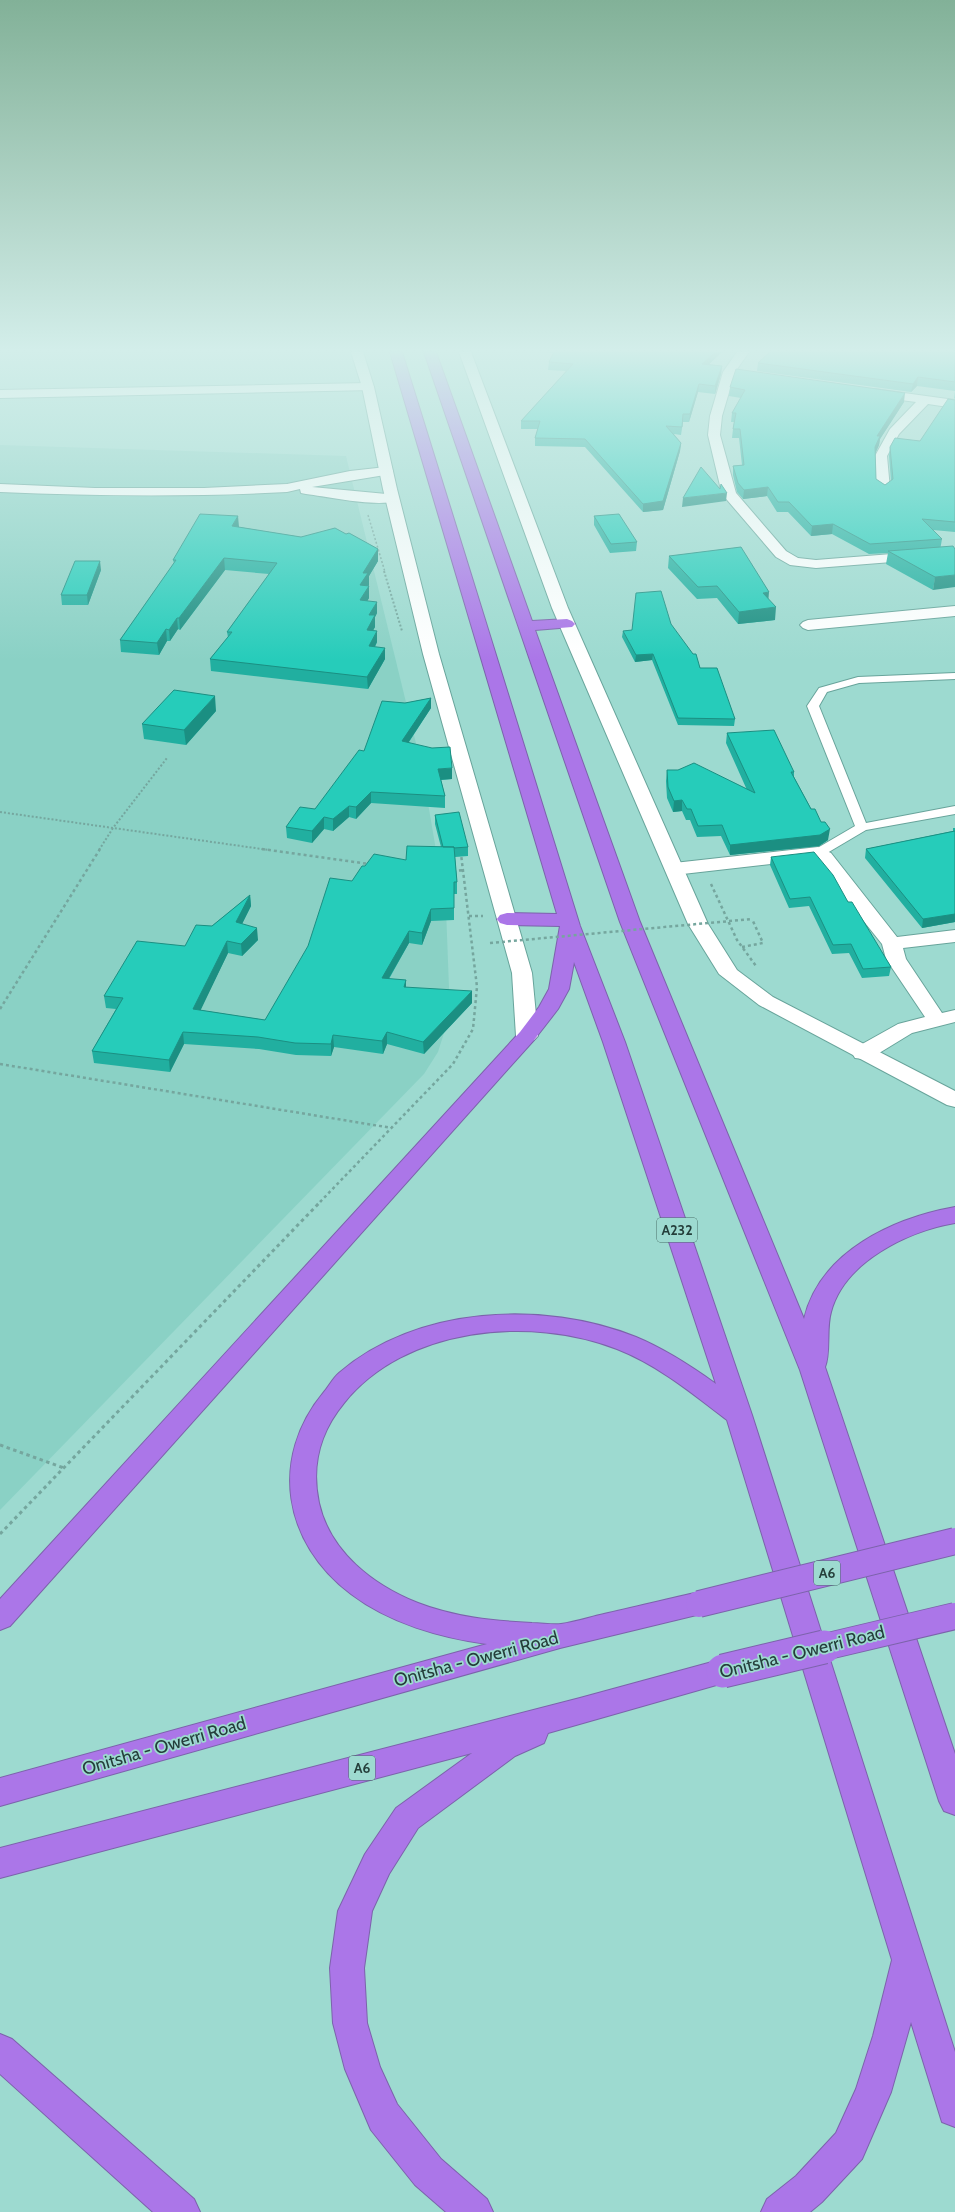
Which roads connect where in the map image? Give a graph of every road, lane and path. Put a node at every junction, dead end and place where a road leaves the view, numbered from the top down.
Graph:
1 (383, 455) edge
2 (428, 455) edge
3 (466, 455) edge
4 (504, 455) edge
5 (718, 455) edge
6 (881, 455) edge
7 (386, 471) junction
8 (0, 488) edge
9 (287, 488) junction
10 (882, 489) edge
11 (363, 497) junction
12 (392, 498) junction
13 (955, 553) edge
14 (955, 611) edge
15 (567, 624) junction
16 (808, 625) dead end
17 (526, 626) junction
18 (403, 635) dead end
19 (955, 676) edge
20 (167, 758) dead end
21 (955, 810) edge
22 (0, 812) edge
23 (862, 827) junction
24 (113, 828) junction
25 (459, 848) edge
26 (818, 853) junction
27 (371, 864) edge
28 (702, 866) junction
29 (464, 870) junction
30 (674, 870) junction
31 (449, 871) edge
32 (469, 916) junction
33 (484, 916) dead end
34 (507, 919) junction
35 (569, 923) junction
36 (955, 936) edge
37 (490, 943) dead end
38 (892, 943) junction
39 (742, 947) junction
40 (762, 970) dead end
41 (0, 1009) edge
42 (946, 1018) edge
43 (527, 1036) junction
44 (863, 1053) junction
45 (0, 1064) edge
46 (955, 1100) edge
47 (392, 1128) junction
48 (955, 1215) edge
49 (813, 1370) junction
50 (739, 1415) junction
51 (0, 1445) edge
52 (64, 1468) junction
53 (0, 1534) edge
54 (955, 1541) edge
55 (955, 1616) edge
56 (0, 1618) edge
57 (560, 1636) junction
58 (580, 1711) junction
59 (936, 1748) junction
60 (955, 1781) edge
61 (0, 1792) edge
62 (955, 1801) edge
63 (0, 1863) edge
64 (908, 1961) junction
65 (0, 2051) edge
66 (955, 2109) edge
67 (181, 2212) edge
68 (474, 2212) edge
69 (780, 2212) edge

1 - 7 main road
2 - 35 highway, A232
3 - 17 highway
4 - 15 main road
5 - 13 main road
6 - 10 main road
7 - 9 main road
7 - 12 main road
8 - 9 main road
9 - 11 main road
11 - 12 main road
11 - 18 path
12 - 34 main road
14 - 16 main road
15 - 17 highway
15 - 30 main road
17 - 49 highway
19 - 23 lane
20 - 24 path
21 - 23 lane
22 - 24 path
23 - 26 lane
24 - 27 path
24 - 41 path
25 - 29 path
26 - 28 main road
26 - 38 main road
28 - 30 main road
28 - 39 path
29 - 31 path
29 - 32 path
30 - 44 main road
32 - 33 path
32 - 47 path
34 - 35 highway
34 - 43 main road
35 - 43 highway
35 - 50 highway, A232
36 - 38 main road
37 - 39 path, bridge
38 - 42 main road
39 - 40 path
42 - 44 main road
43 - 56 highway
44 - 46 main road
45 - 47 path
47 - 52 path
48 - 49 highway
49 - 59 highway
50 - 57 highway
50 - 64 highway, A232
51 - 52 path
52 - 53 path
54 - 57 highway, Onitsha - Owerri Road / A6, bridge
55 - 58 highway, Onitsha - Owerri Road / A6, bridge
57 - 61 highway, Onitsha - Owerri Road / A6
58 - 63 highway, Onitsha - Owerri Road / A6
58 - 68 highway
59 - 60 highway
59 - 62 highway
64 - 66 highway, A232
64 - 69 highway
65 - 67 highway

